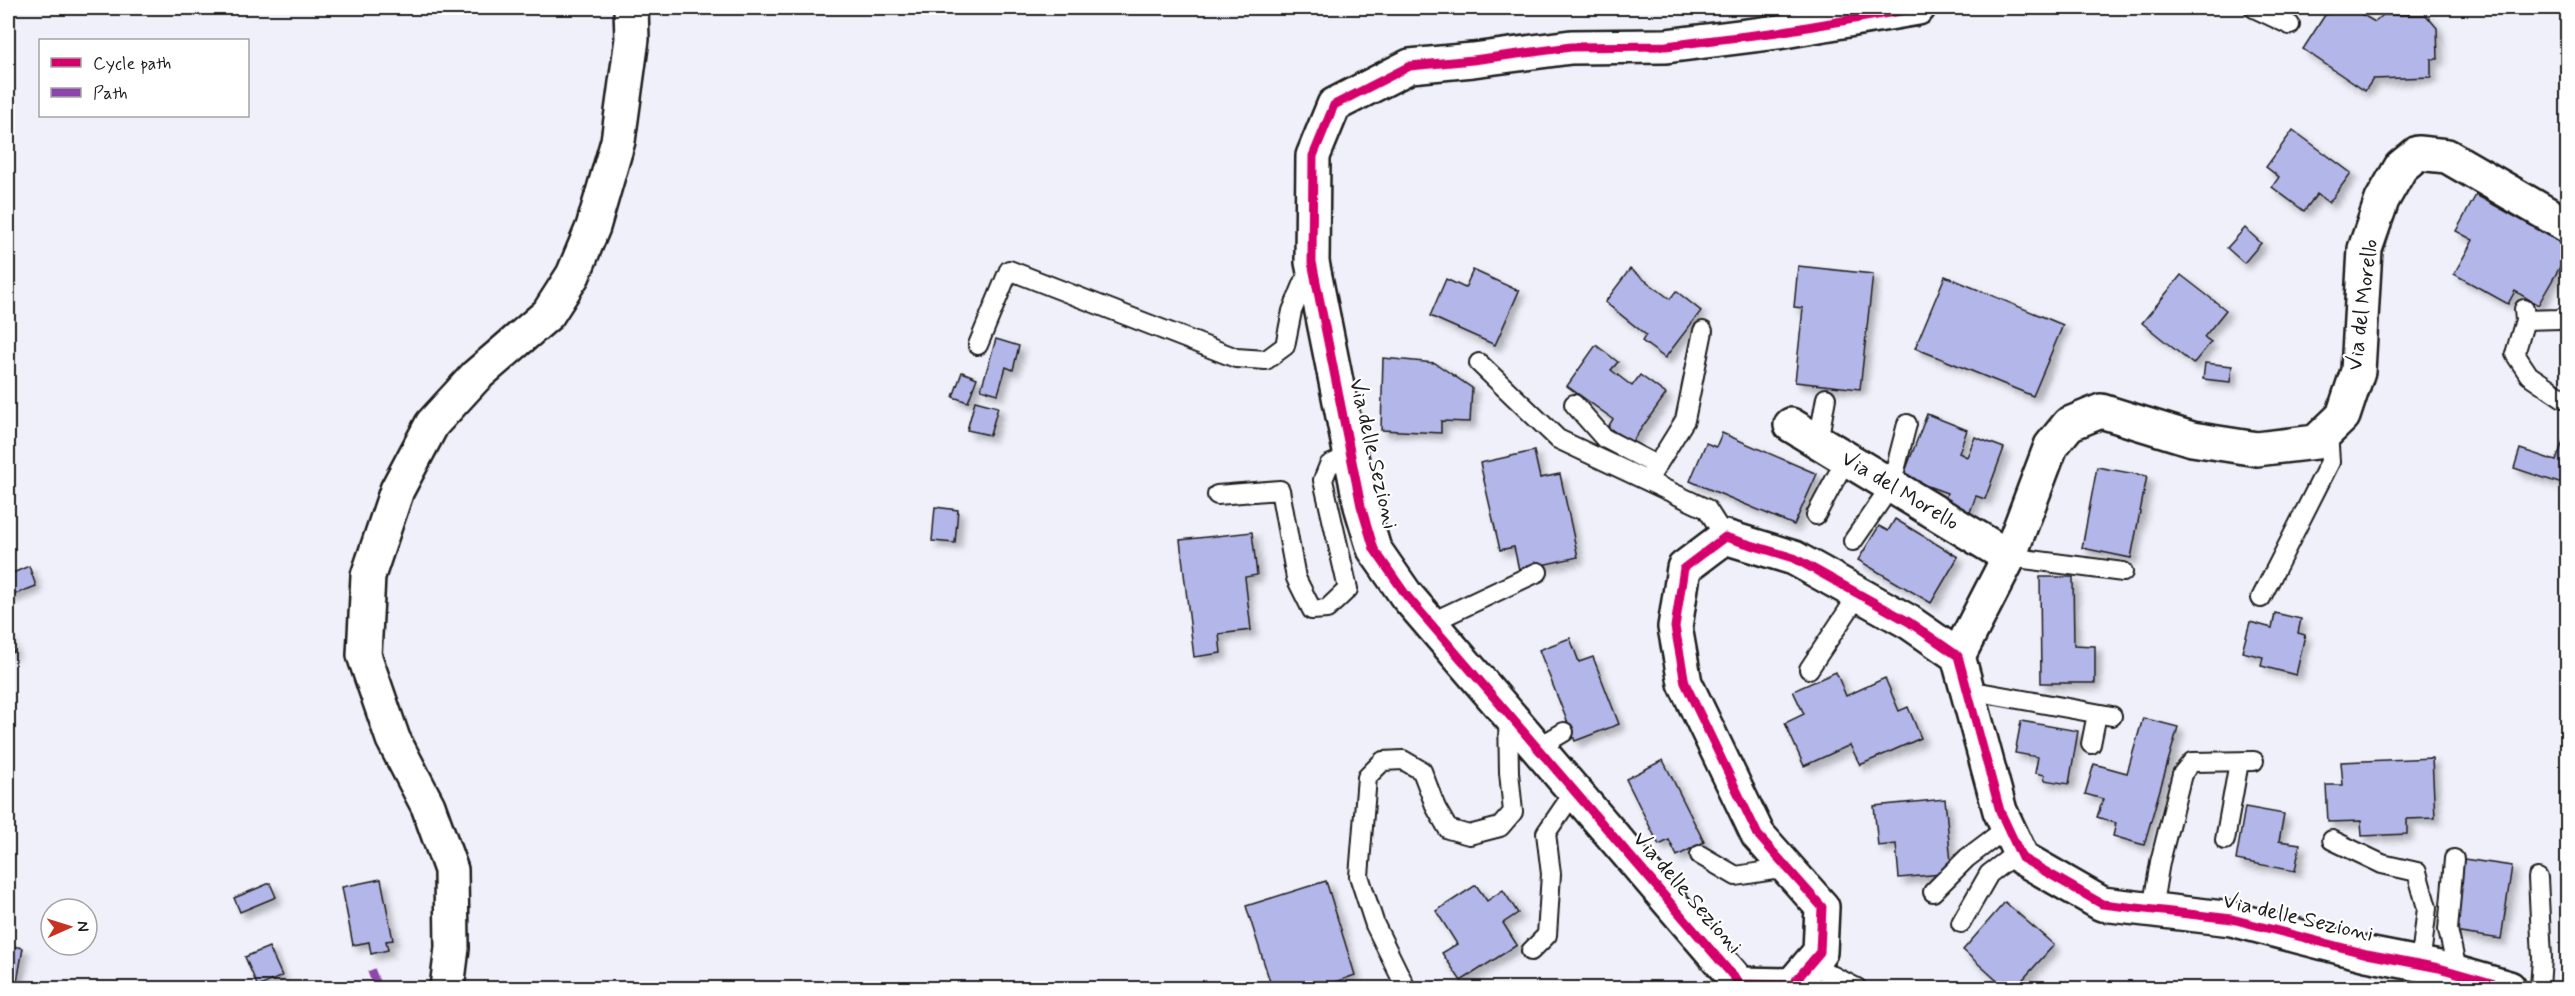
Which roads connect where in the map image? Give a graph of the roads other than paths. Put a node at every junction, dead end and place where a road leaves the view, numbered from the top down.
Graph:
1 (631, 8) edge
2 (1918, 8) edge
3 (2254, 8) edge
4 (2290, 25) dead end
5 (2568, 226) edge
6 (1312, 262) junction
7 (2568, 314) edge
8 (1703, 331) dead end
9 (978, 345) dead end
10 (1479, 363) dead end
11 (1827, 398) dead end
12 (2563, 398) dead end
13 (1574, 404) dead end
14 (1907, 424) dead end
15 (1791, 425) dead end
16 (2328, 430) junction
17 (1818, 442) junction
18 (1351, 455) junction
19 (1846, 459) junction
20 (1652, 472) junction
21 (1891, 486) junction
22 (1216, 495) dead end
23 (1816, 515) dead end
24 (1725, 537) junction
25 (1853, 541) dead end
26 (2009, 557) junction
27 (1538, 572) dead end
28 (2123, 572) dead end
29 (1859, 594) junction
30 (2261, 598) dead end
31 (1430, 622) junction
32 (1958, 656) junction
33 (1809, 669) dead end
34 (1968, 690) junction
35 (1508, 714) junction
36 (2091, 744) dead end
37 (1574, 792) junction
38 (2013, 839) junction
39 (2225, 840) dead end
40 (2332, 840) dead end
41 (1700, 855) dead end
42 (2454, 859) dead end
43 (1786, 868) junction
44 (2538, 878) dead end
45 (1933, 892) dead end
46 (2152, 910) junction
47 (1961, 923) dead end
48 (1531, 951) dead end
49 (1810, 964) junction
50 (2435, 974) edge
51 (447, 988) edge
52 (1406, 988) edge
53 (1857, 988) edge
54 (2509, 988) edge
55 (2541, 988) edge

1 - 51 street
2 - 6 street, Via delle Sezioni
3 - 4 lane
5 - 16 street, Via del Morello
6 - 9 lane
6 - 18 street, Via delle Sezioni
7 - 12 lane
8 - 20 lane
10 - 20 lane
11 - 17 lane
13 - 20 lane
14 - 21 lane
15 - 17 street, Via del Morello
16 - 26 street, Via del Morello
16 - 30 lane
17 - 19 street, Via del Morello
18 - 22 lane
18 - 31 street, Via delle Sezioni
19 - 21 street, Via del Morello
19 - 23 lane
20 - 24 lane
21 - 25 lane
21 - 26 street, Via del Morello
24 - 29 street
24 - 43 street, Via delle Sezioni
26 - 28 lane
26 - 32 street, Via del Morello
27 - 31 lane
29 - 32 street
29 - 33 lane
31 - 35 street, Via delle Sezioni
32 - 34 street, Via delle Sezioni
34 - 36 lane
34 - 38 street, Via delle Sezioni
35 - 37 street, Via delle Sezioni
35 - 52 lane
37 - 48 lane
37 - 49 street, Via delle Sezioni
38 - 45 lane
38 - 46 street, Via delle Sezioni
38 - 47 lane
39 - 46 lane
40 - 50 lane
41 - 43 lane
42 - 50 lane
43 - 49 street, Via delle Sezioni
44 - 55 lane
46 - 50 street, Via delle Sezioni
49 - 53 lane
50 - 54 street, Via delle Sezioni

